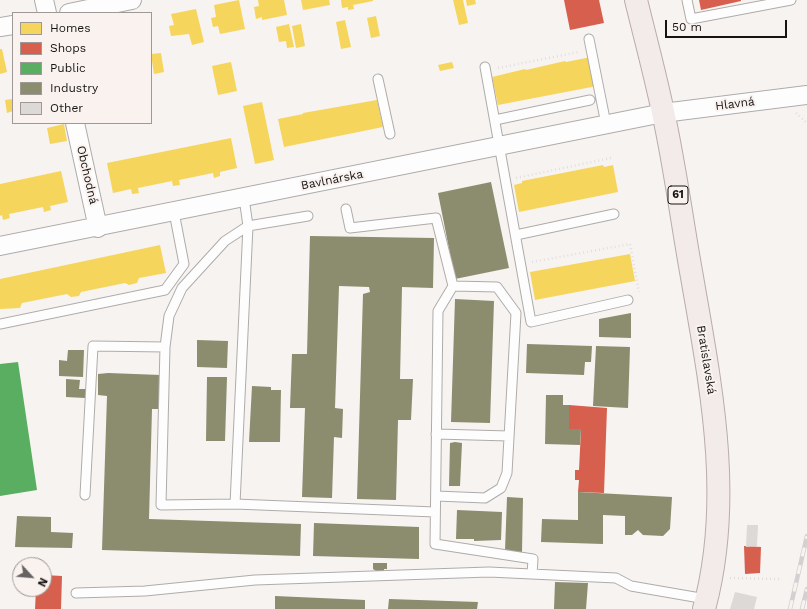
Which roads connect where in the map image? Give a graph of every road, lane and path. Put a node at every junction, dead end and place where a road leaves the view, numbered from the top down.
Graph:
1 (44, 0) edge
2 (132, 0) edge
3 (636, 0) edge
4 (687, 0) edge
5 (791, 0) edge
6 (47, 12) edge
7 (74, 12) edge
8 (12, 25) edge
9 (0, 27) edge
10 (589, 39) dead end
11 (591, 49) junction
12 (485, 69) joint
13 (378, 79) dead end
14 (807, 95) edge
15 (590, 100) dead end
16 (663, 113) junction
17 (495, 120) junction
18 (75, 124) edge
19 (606, 124) junction
20 (390, 134) dead end
21 (499, 146) junction
22 (611, 158) dead end
23 (506, 180) junction
24 (244, 198) junction
25 (346, 209) dead end
26 (174, 212) junction
27 (614, 214) dead end
28 (308, 216) dead end
29 (248, 226) junction
30 (98, 228) junction
31 (516, 235) junction
32 (0, 246) edge
33 (521, 264) junction
34 (453, 286) junction
35 (639, 295) dead end
36 (628, 300) dead end
37 (0, 324) edge
38 (165, 348) junction
39 (436, 434) junction
40 (509, 436) junction
41 (85, 495) dead end
42 (436, 496) junction
43 (235, 504) junction
44 (435, 512) junction
45 (532, 574) junction
46 (711, 578) junction
47 (779, 579) dead end
48 (76, 593) dead end
49 (705, 604) edge

1 - 6 street
2 - 7 street
3 - 16 main road, 61
4 - 5 lane
8 - 9 street
10 - 11 lane
11 - 12 path
11 - 19 lane
12 - 17 lane
13 - 20 lane
14 - 16 street, Hlavná
15 - 17 lane
16 - 19 street, Bavlnárska
16 - 46 main road, Bratislavská / 61
17 - 21 lane
18 - 30 street, Obchodná
19 - 21 street, Bavlnárska
21 - 23 lane
21 - 24 street, Bavlnárska
22 - 23 path
23 - 31 lane
24 - 26 street, Bavlnárska
24 - 29 lane
25 - 34 lane
26 - 30 street, Bavlnárska
26 - 37 lane
27 - 31 lane
28 - 29 lane
29 - 38 lane
29 - 43 lane
30 - 32 street, Bavlnárska
31 - 33 lane
33 - 35 path
33 - 36 lane
34 - 39 lane
34 - 40 lane
38 - 41 lane
38 - 43 lane
39 - 40 lane
39 - 42 lane
40 - 42 lane
42 - 44 lane
43 - 44 lane
44 - 45 lane
45 - 48 lane
45 - 49 lane
46 - 47 path
46 - 49 main road, Bratislavská / 61

